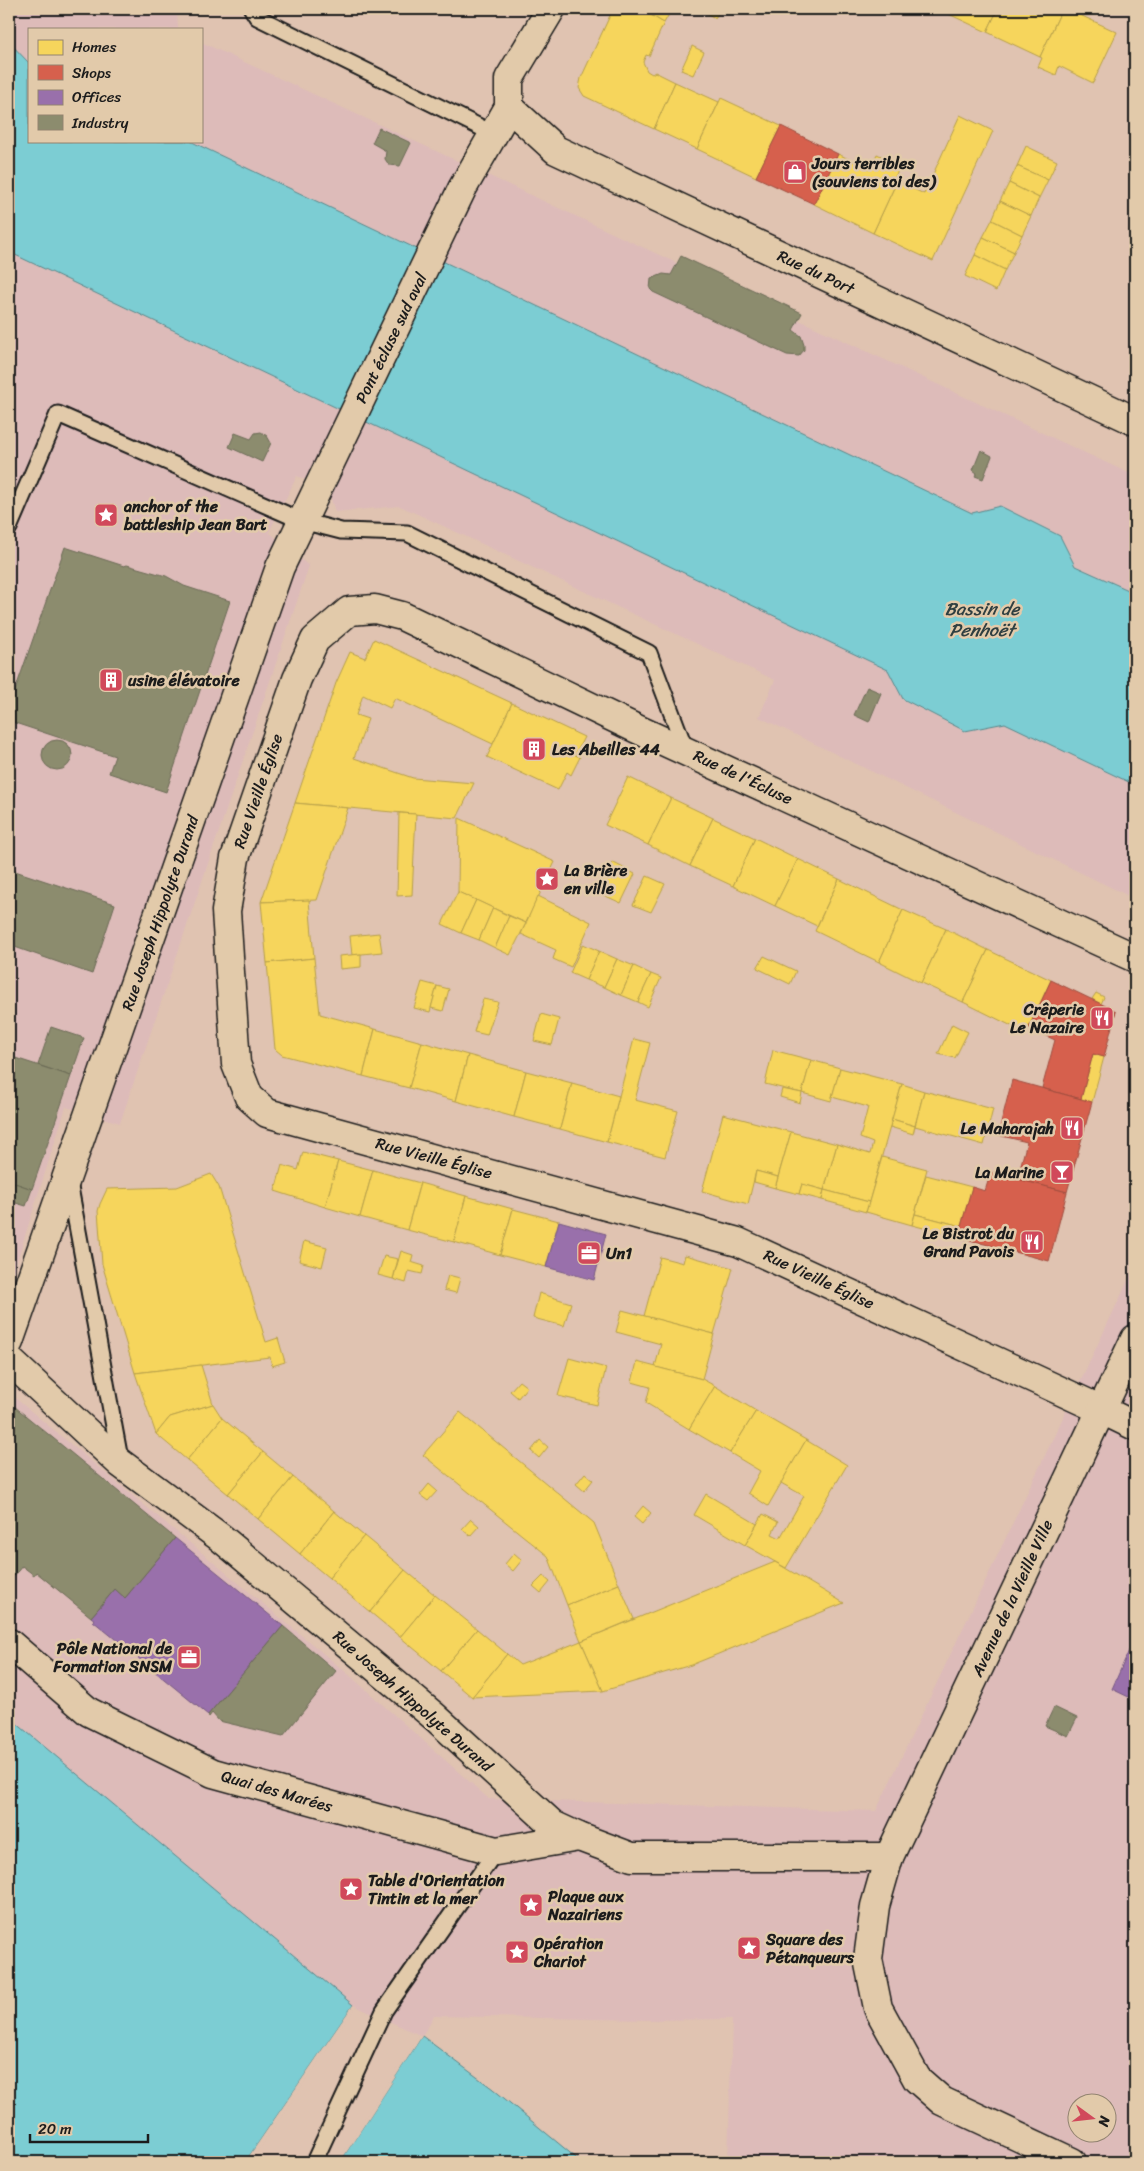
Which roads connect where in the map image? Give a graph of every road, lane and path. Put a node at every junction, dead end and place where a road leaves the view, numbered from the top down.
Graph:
1 (252, 9) edge
2 (550, 9) edge
3 (509, 107) junction
4 (492, 134) junction
5 (1135, 421) edge
6 (319, 488) joint
7 (302, 521) junction
8 (9, 528) edge
9 (348, 611) joint
10 (686, 751) junction
11 (1135, 958) edge
12 (68, 1176) junction
13 (1135, 1339) edge
14 (9, 1342) edge
15 (9, 1360) edge
16 (1102, 1410) junction
17 (1135, 1426) edge
18 (120, 1463) junction
19 (9, 1643) edge
20 (579, 1837) junction
21 (496, 1851) junction
22 (889, 1857) junction
23 (314, 2162) edge
24 (1072, 2162) edge

1 - 4 lane
2 - 3 street
3 - 4 street, Pont écluse sud aval
3 - 5 street, Rue du Port
4 - 6 street, Pont écluse sud aval
6 - 7 street, Rue Joseph Hippolyte Durand
7 - 8 lane
7 - 10 lane
7 - 12 street, Rue Joseph Hippolyte Durand
9 - 10 street, Rue de l'Écluse
9 - 16 street, Rue Vieille Église
10 - 11 street, Rue de l'Écluse
12 - 14 street, Rue Joseph Hippolyte Durand
12 - 18 lane
13 - 16 street, Avenue de la Vieille Ville
15 - 18 street, Rue Joseph Hippolyte Durand
16 - 17 street, Rue Vieille Église
16 - 22 street, Avenue de la Vieille Ville
18 - 20 street, Rue Joseph Hippolyte Durand
19 - 21 street, Quai des Marées
20 - 21 street, Quai des Marées
20 - 22 street, Rue Joseph Hippolyte Durand
21 - 23 lane
22 - 24 street, Avenue de la Vieille Ville

